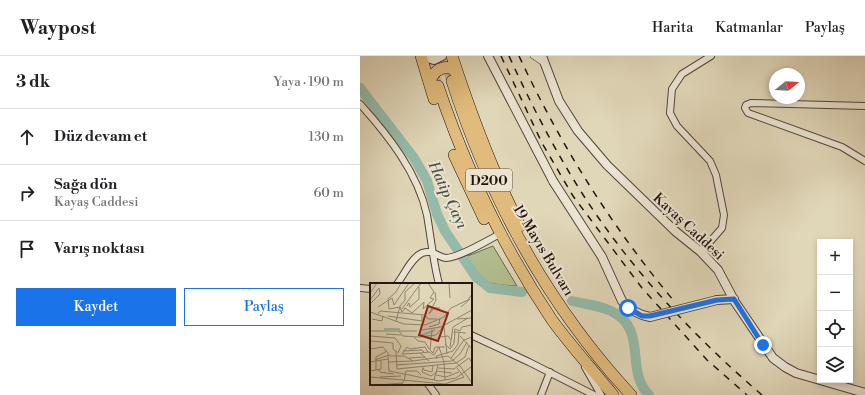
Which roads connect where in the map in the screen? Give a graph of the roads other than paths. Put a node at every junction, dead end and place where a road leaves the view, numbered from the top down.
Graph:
1 (422, 56) edge
2 (442, 56) edge
3 (452, 56) edge
4 (488, 56) edge
5 (542, 56) edge
6 (711, 56) edge
7 (533, 57) edge
8 (545, 65) junction
9 (455, 77) junction
10 (434, 85) junction
11 (360, 104) edge
12 (865, 106) edge
13 (865, 160) edge
14 (496, 236) junction
15 (432, 252) junction
16 (702, 252) junction
17 (524, 282) junction
18 (398, 283) edge
19 (439, 283) edge
20 (360, 288) edge
21 (370, 289) edge
22 (734, 299) junction
23 (561, 331) junction
24 (472, 335) edge
25 (576, 350) junction
26 (550, 372) junction
27 (592, 380) junction
28 (429, 385) edge
29 (579, 387) junction
30 (865, 392) edge
31 (436, 395) edge
32 (541, 395) edge
33 (594, 395) edge
34 (601, 395) edge
35 (614, 395) edge
36 (631, 395) edge

1 - 2 street
1 - 10 highway
3 - 9 highway, 19 Mayıs Bulvarı
4 - 22 street, bridge
5 - 8 street, Kayaş Caddesi
6 - 16 street
7 - 8 street
8 - 16 street, Kayaş Caddesi
9 - 10 highway
9 - 36 highway, 19 Mayıs Bulvarı
10 - 14 highway
11 - 15 street
12 - 13 street
14 - 15 street
14 - 17 highway
15 - 18 street
15 - 19 street
16 - 22 street, Kayaş Caddesi
17 - 23 highway, 19 Mayıs Bulvarı
17 - 23 highway
20 - 21 street
22 - 30 street, Kayaş Caddesi
23 - 25 highway, 19 Mayıs Bulvarı
24 - 26 street
25 - 27 street
25 - 35 highway, 19 Mayıs Bulvarı
26 - 29 street
26 - 32 street
27 - 29 street
27 - 34 street
28 - 31 street
29 - 33 street

